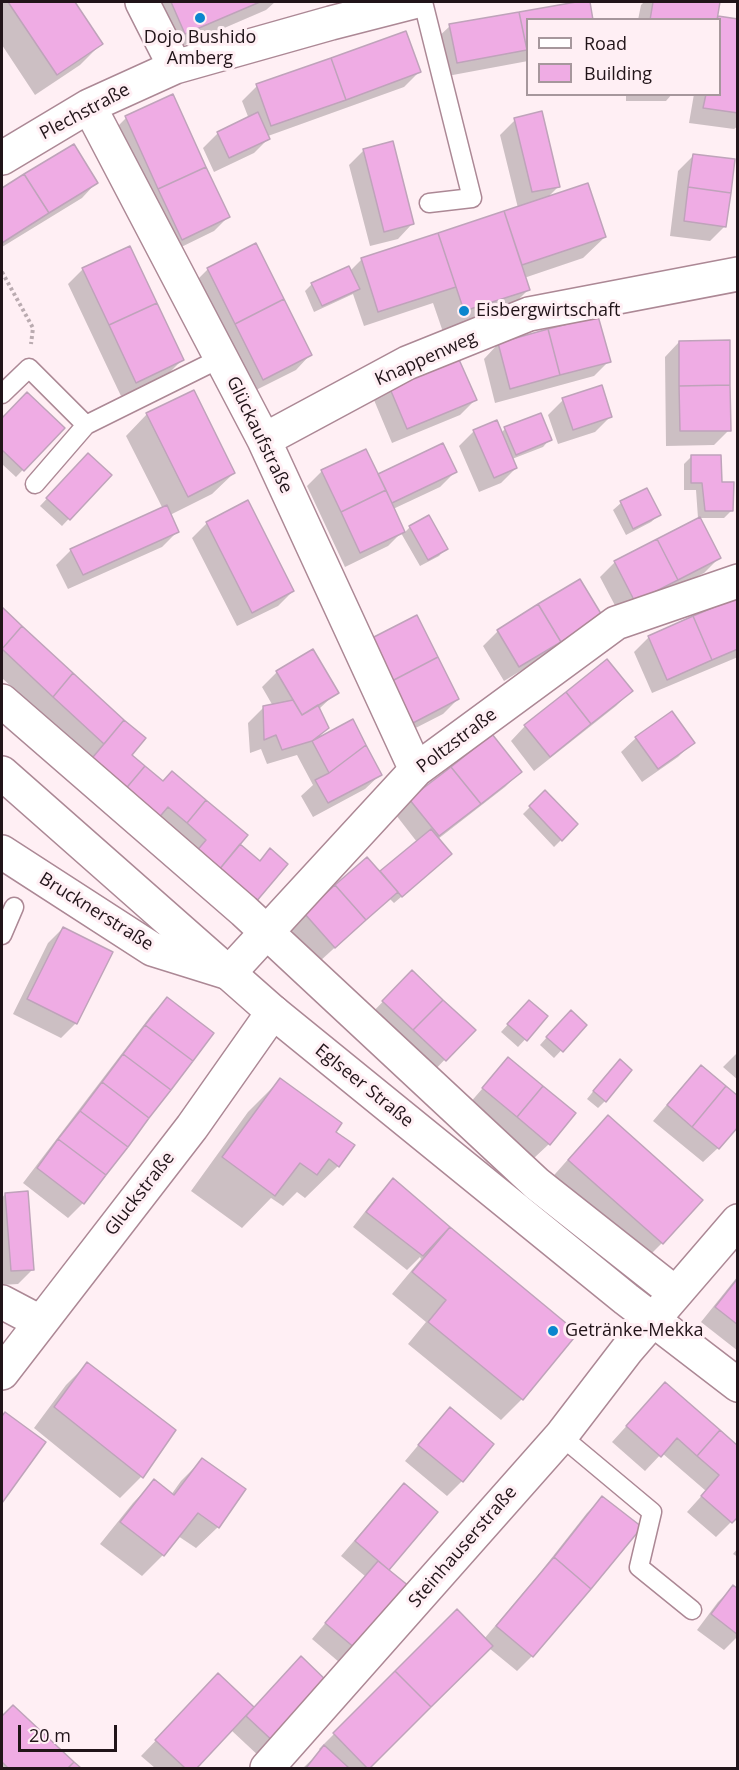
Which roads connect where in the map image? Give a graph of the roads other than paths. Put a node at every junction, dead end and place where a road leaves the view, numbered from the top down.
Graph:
1 (142, 2) edge
2 (413, 2) edge
3 (423, 2) edge
4 (176, 67) junction
5 (89, 106) junction
6 (2, 158) edge
7 (429, 203) dead end
8 (738, 274) edge
9 (221, 358) junction
10 (2, 394) edge
11 (86, 425) junction
12 (264, 440) junction
13 (35, 484) dead end
14 (738, 581) edge
15 (2, 701) edge
16 (416, 770) junction
17 (2, 773) edge
18 (2, 852) edge
19 (14, 907) dead end
20 (267, 932) junction
21 (2, 935) edge
22 (229, 973) junction
23 (273, 1012) junction
24 (738, 1221) edge
25 (675, 1293) junction
26 (2, 1302) edge
27 (652, 1320) junction
28 (40, 1322) junction
29 (2, 1373) edge
30 (738, 1385) edge
31 (561, 1436) junction
32 (692, 1610) dead end
33 (267, 1768) edge

1 - 4 street
2 - 4 street, Plechstraße
3 - 7 lane
4 - 5 street, Plechstraße
5 - 6 street, Plechstraße
5 - 9 street, Glückaufstraße
8 - 12 street, Knappenweg
9 - 11 lane
9 - 12 street, Glückaufstraße
10 - 11 lane
11 - 13 lane
12 - 16 street, Glückaufstraße
14 - 16 street, Poltzstraße
15 - 20 street
16 - 20 street, Poltzstraße
17 - 22 street, Eglseer Straße
18 - 22 street, Brucknerstraße
19 - 21 lane
20 - 22 street, Poltzstraße
20 - 25 street
22 - 23 street, Eglseer Straße
23 - 27 street, Eglseer Straße
23 - 28 street, Gluckstraße
24 - 25 street, Steinhauserstraße
25 - 27 street, Steinhauserstraße
26 - 28 street
27 - 30 street, Eglseer Straße
27 - 31 street, Steinhauserstraße
28 - 29 street, Gluckstraße
31 - 32 lane
31 - 33 street, Steinhauserstraße

